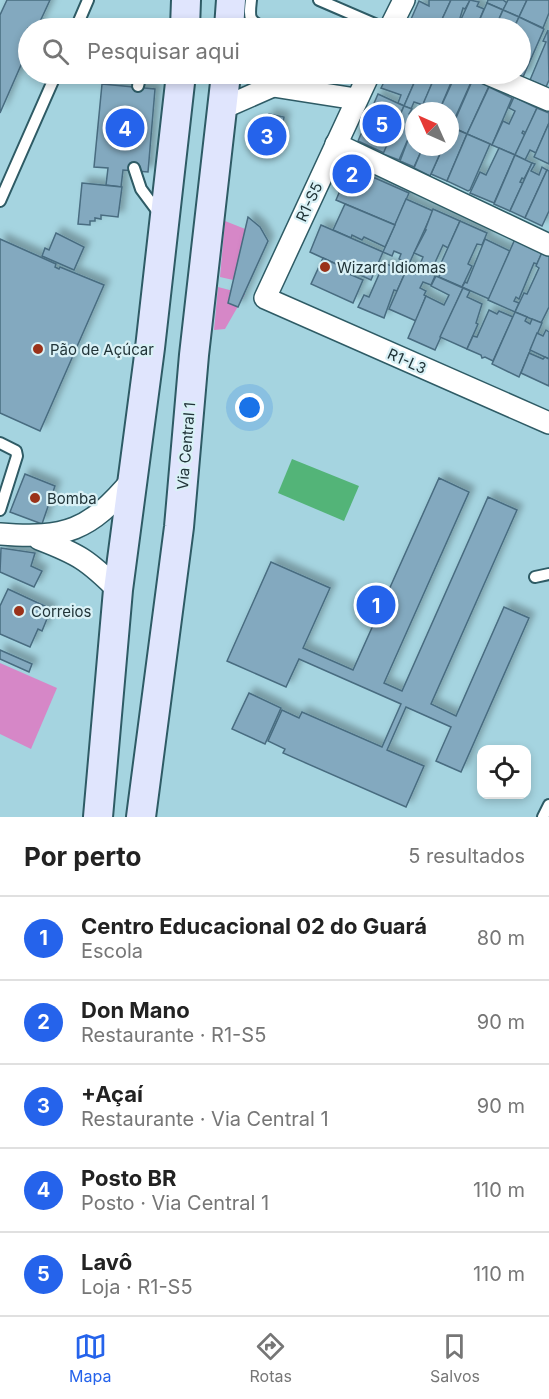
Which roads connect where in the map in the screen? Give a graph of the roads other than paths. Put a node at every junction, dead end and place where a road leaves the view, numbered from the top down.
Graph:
1 (88, 0) edge
2 (186, 0) edge
3 (231, 0) edge
4 (251, 0) edge
5 (320, 0) edge
6 (404, 0) edge
7 (80, 18) edge
8 (185, 18) edge
9 (230, 18) edge
10 (250, 18) edge
11 (361, 18) edge
12 (395, 18) edge
13 (52, 84) edge
14 (180, 84) edge
15 (225, 84) edge
16 (260, 84) edge
17 (285, 84) edge
18 (364, 84) edge
19 (511, 84) edge
20 (357, 99) junction
21 (549, 100) edge
22 (223, 108) junction
23 (336, 144) junction
24 (134, 168) dead end
25 (0, 201) edge
26 (164, 220) junction
27 (549, 245) edge
28 (265, 298) joint
29 (549, 423) edge
30 (0, 443) edge
31 (132, 480) junction
32 (0, 508) edge
33 (0, 534) edge
34 (33, 537) junction
35 (549, 574) edge
36 (535, 577) dead end
37 (118, 590) junction
38 (143, 805) edge
39 (549, 805) edge
40 (98, 817) edge
41 (110, 817) edge
42 (543, 817) edge

1 - 7 lane
2 - 8 main road
3 - 9 main road
4 - 10 lane
5 - 11 lane
6 - 12 street
13 - 25 lane
14 - 26 main road
15 - 22 main road, Via Central 1
16 - 22 street
17 - 20 street
18 - 20 street, R1-S5
19 - 21 street
20 - 23 street, R1-S5
22 - 38 main road, Via Central 1
23 - 27 street
23 - 28 street, R1-S5
24 - 26 lane
26 - 31 main road
28 - 29 street, R1-L3
30 - 32 lane
31 - 34 street
31 - 37 main road
33 - 34 street
34 - 37 street
35 - 36 lane
37 - 40 main road
38 - 41 main road
39 - 42 lane

